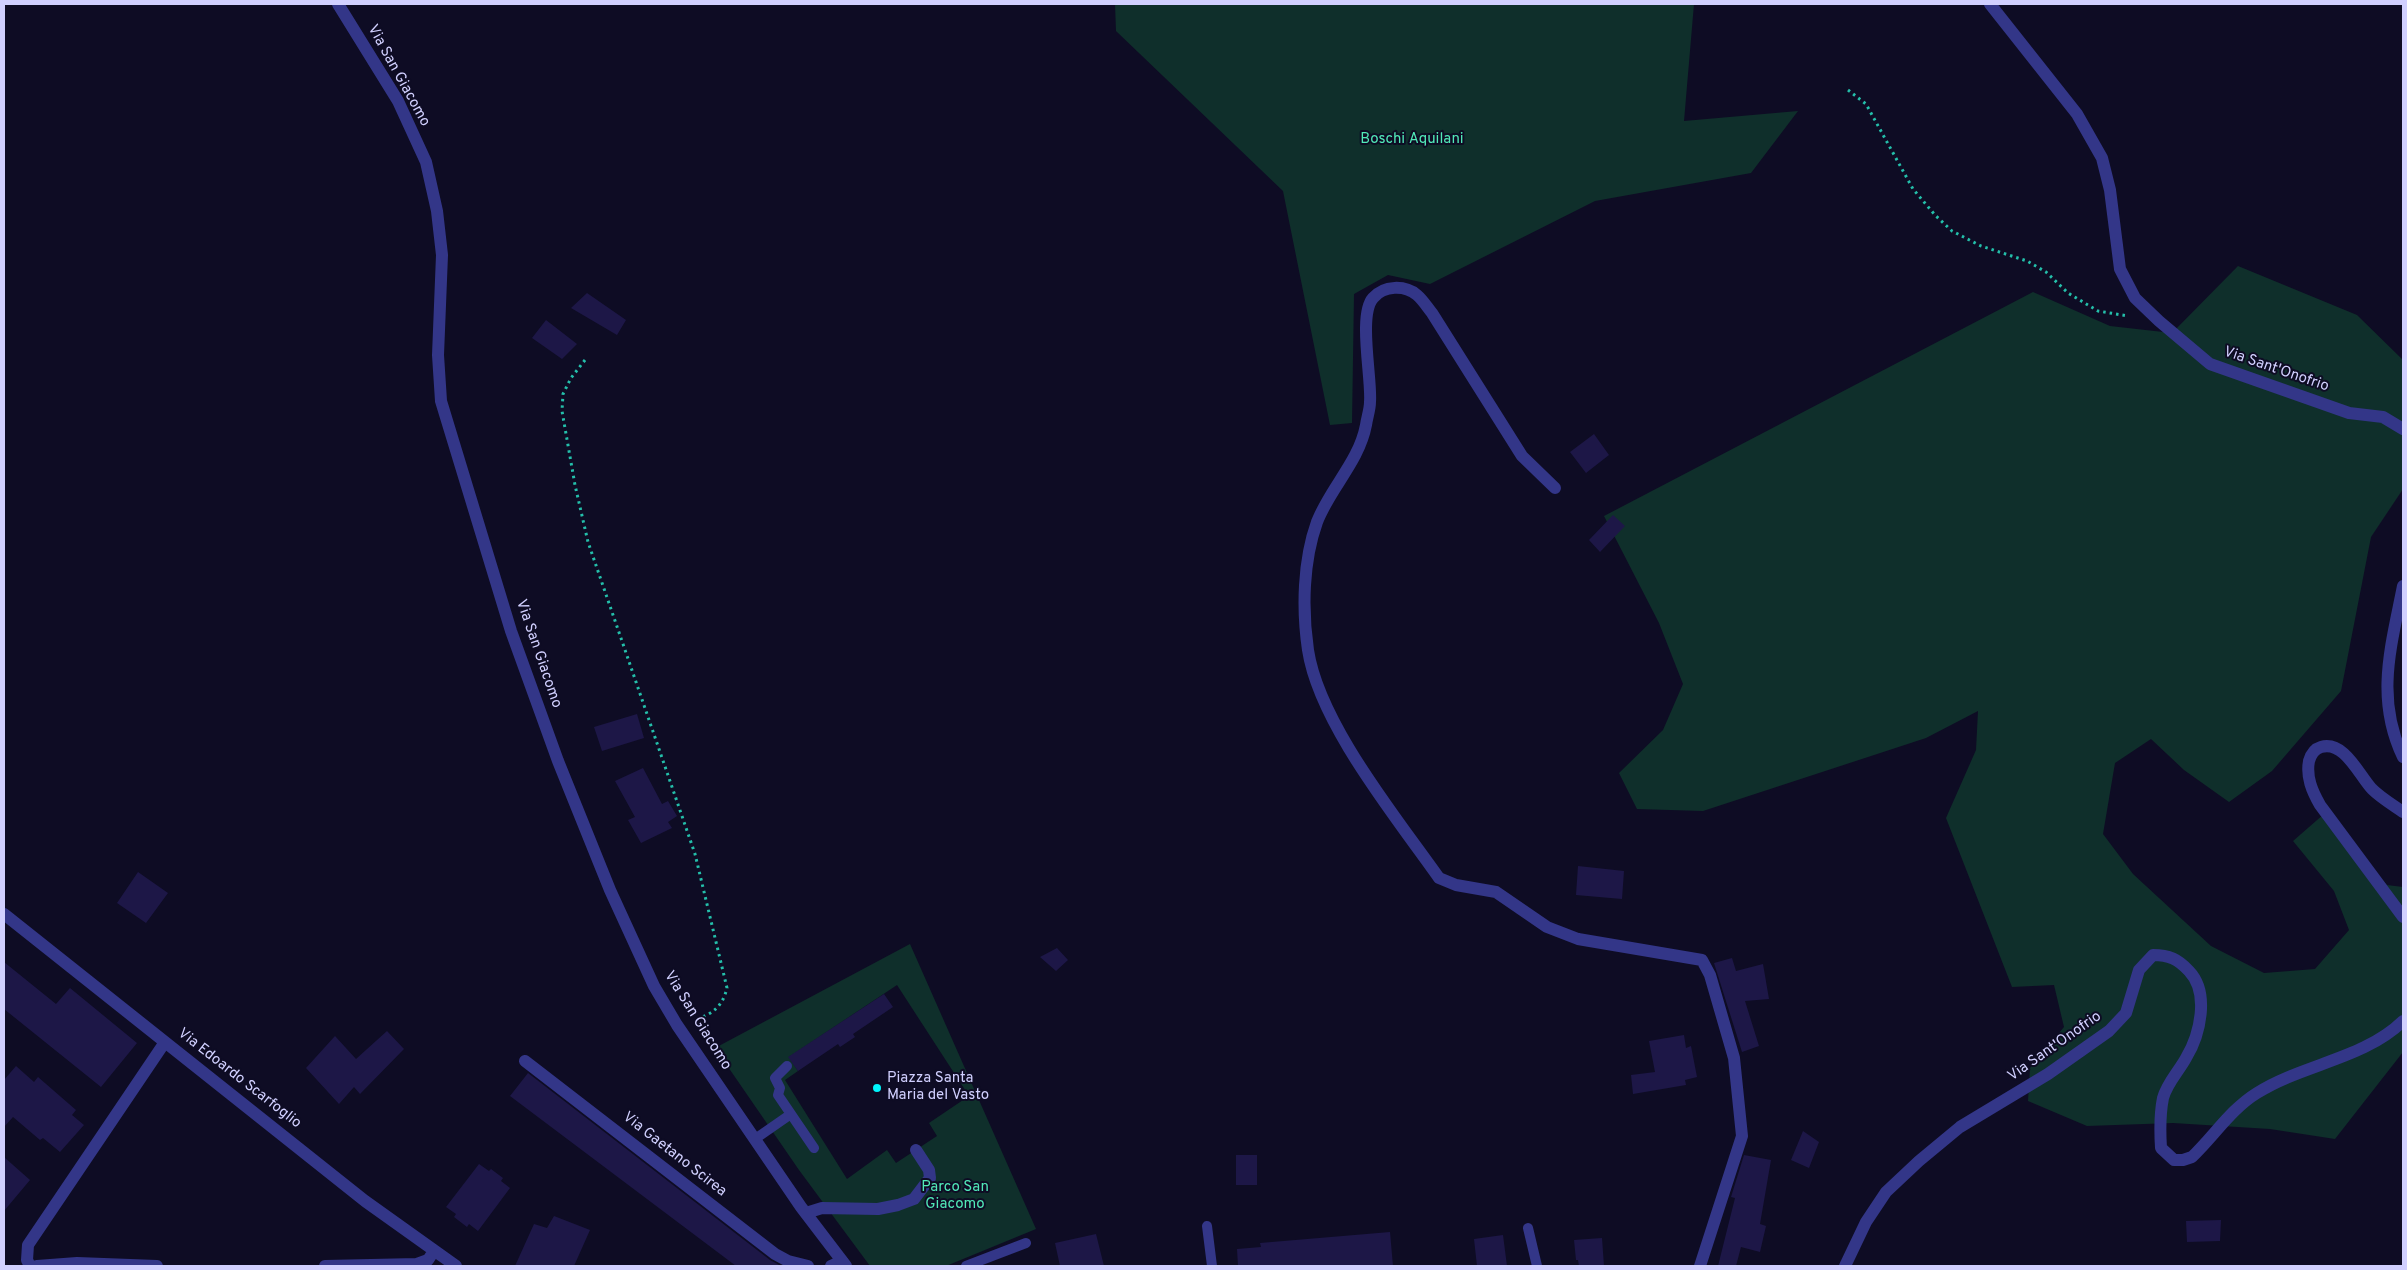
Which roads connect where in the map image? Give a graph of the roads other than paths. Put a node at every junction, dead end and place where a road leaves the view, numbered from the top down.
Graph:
1 (338, 4) edge
2 (1990, 4) edge
3 (2403, 429) edge
4 (1555, 488) dead end
5 (2403, 586) edge
6 (2403, 757) edge
7 (2403, 812) edge
8 (4, 914) edge
9 (2403, 917) edge
10 (2403, 1021) edge
11 (165, 1042) junction
12 (525, 1061) dead end
13 (787, 1066) dead end
14 (791, 1114) junction
15 (755, 1139) junction
16 (814, 1148) dead end
17 (916, 1150) dead end
18 (806, 1213) junction
19 (1207, 1226) dead end
20 (1528, 1228) dead end
21 (1026, 1243) dead end
22 (434, 1251) junction
23 (840, 1264) edge
24 (30, 1266) edge
25 (37, 1266) edge
26 (157, 1266) edge
27 (325, 1266) edge
28 (456, 1266) edge
29 (808, 1266) edge
30 (966, 1266) edge
31 (1212, 1266) edge
32 (1537, 1266) edge
33 (1700, 1266) edge
34 (1844, 1266) edge

1 - 15 street, Via San Giacomo
2 - 3 street, Via Sant'Onofrio
4 - 33 street
5 - 6 street
7 - 9 street
8 - 11 street, Via Edoardo Scarfoglio
10 - 34 street, Via Sant'Onofrio
11 - 22 street, Via Edoardo Scarfoglio
11 - 24 street
12 - 29 street, Via Gaetano Scirea
13 - 14 lane
14 - 15 lane
14 - 16 lane
15 - 18 street, Via San Giacomo
17 - 18 street
18 - 23 street, Via San Giacomo
19 - 31 lane
20 - 32 lane
21 - 30 lane
22 - 27 street
22 - 28 street, Via Edoardo Scarfoglio
25 - 26 street

